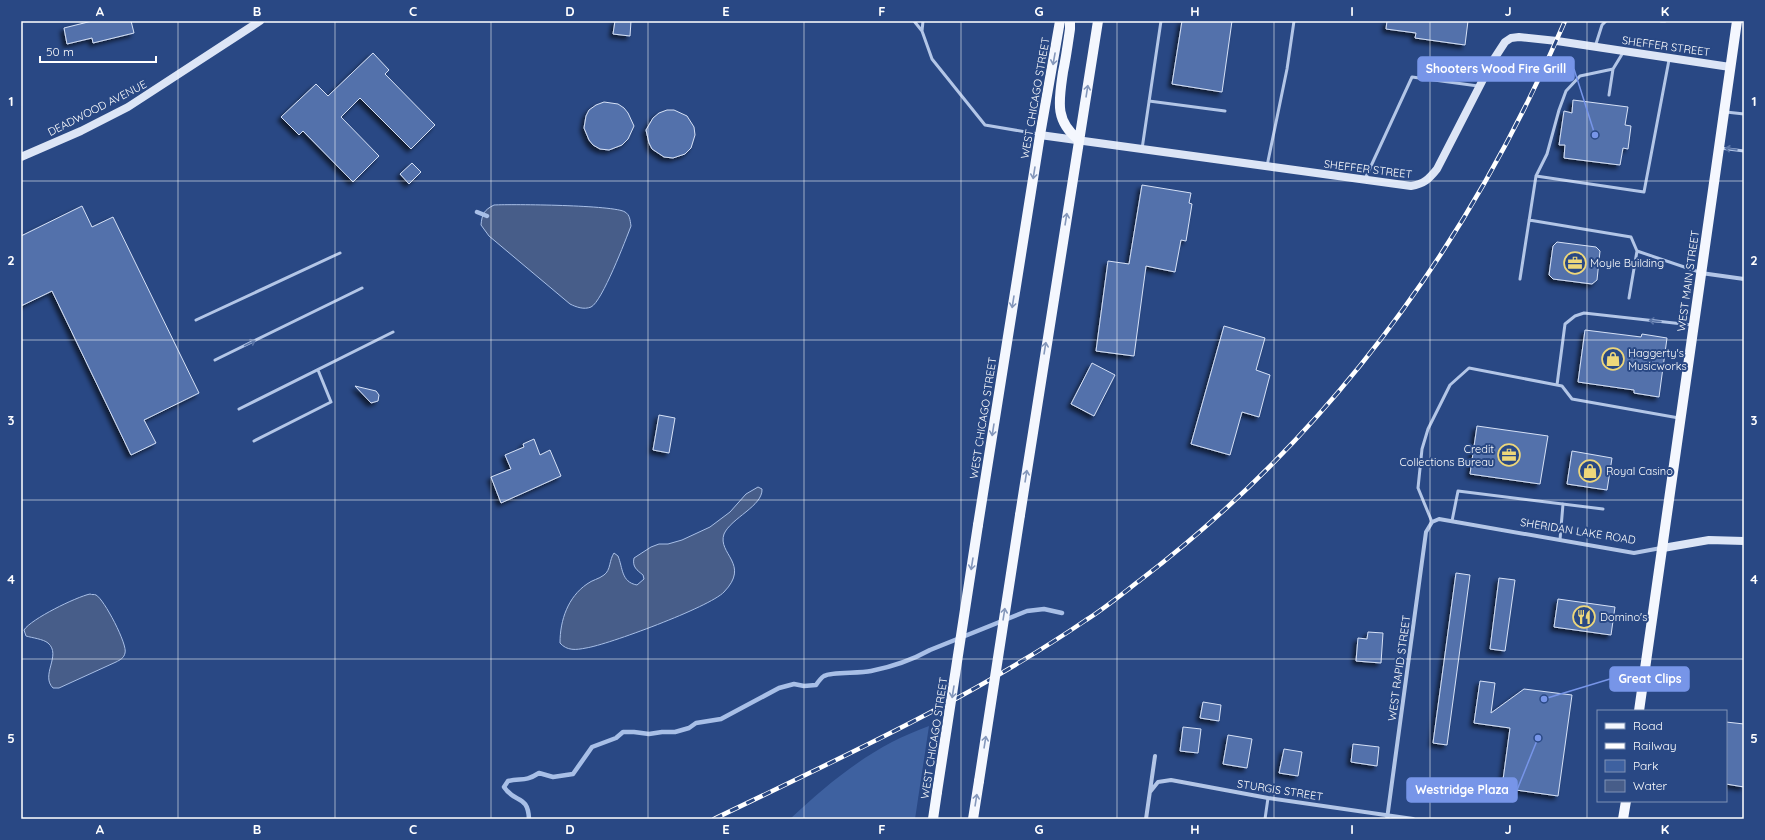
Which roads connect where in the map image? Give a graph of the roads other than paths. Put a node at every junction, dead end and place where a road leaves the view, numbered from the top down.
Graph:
1 (260, 21) edge
2 (914, 21) edge
3 (923, 21) edge
4 (1070, 21) edge
5 (1098, 21) edge
6 (1161, 21) edge
7 (1294, 21) edge
8 (1606, 21) edge
9 (1661, 21) edge
10 (1665, 21) edge
11 (1736, 21) edge
12 (1060, 23) edge
13 (922, 30) junction
14 (1595, 47) junction
15 (1624, 51) junction
16 (1669, 58) junction
17 (1730, 67) junction
18 (1613, 69) junction
19 (1480, 86) junction
20 (1609, 95) dead end
21 (1149, 101) junction
22 (1225, 111) dead end
23 (1724, 112) junction
24 (1744, 114) edge
25 (1040, 135) junction
26 (1079, 140) junction
27 (1719, 148) junction
28 (1142, 149) junction
29 (1744, 151) edge
30 (21, 157) edge
31 (1267, 166) junction
32 (1536, 176) junction
33 (1364, 180) junction
34 (1529, 220) junction
35 (1637, 251) junction
36 (340, 254) dead end
37 (1701, 273) junction
38 (1520, 279) dead end
39 (1744, 279) edge
40 (362, 288) dead end
41 (1629, 298) dead end
42 (196, 320) dead end
43 (1694, 326) junction
44 (394, 332) dead end
45 (215, 360) dead end
46 (318, 370) junction
47 (1557, 385) junction
48 (239, 409) dead end
49 (1681, 418) junction
50 (254, 441) dead end
51 (1563, 504) junction
52 (1603, 509) dead end
53 (1452, 521) junction
54 (1432, 522) junction
55 (1560, 540) junction
56 (1744, 541) edge
57 (1663, 548) junction
58 (1639, 710) edge
59 (1155, 756) dead end
60 (1150, 792) junction
61 (1268, 798) junction
62 (1626, 802) edge
63 (1387, 817) edge
64 (933, 819) edge
65 (973, 819) edge
66 (1146, 819) edge
67 (1265, 819) edge
68 (1413, 819) edge
69 (1623, 819) edge

1 - 30 street, DEADWOOD AVENUE
2 - 13 lane
3 - 13 lane
4 - 26 main road
26 -> 5 main road
6 - 21 lane
7 - 31 lane
8 - 14 lane
9 - 10 lane
11 - 17 main road, WEST MAIN STREET
12 -> 25 main road, WEST CHICAGO STREET
13 - 25 lane
14 - 15 street, SHEFFER STREET
14 - 19 street, SHEFFER STREET
15 - 16 street, SHEFFER STREET
15 - 18 lane
16 - 17 street, SHEFFER STREET
16 - 32 lane
17 - 23 main road, WEST MAIN STREET
18 - 20 lane
18 - 32 lane
19 - 33 street, SHEFFER STREET
19 - 33 lane
21 - 22 lane
21 - 28 lane
23 - 24 lane
23 - 27 main road, WEST MAIN STREET
25 - 26 street, SHEFFER STREET
25 -> 64 main road, WEST CHICAGO STREET, bridge
26 - 28 street, SHEFFER STREET
65 -> 26 main road, bridge
29 -> 27 lane
27 - 37 main road, WEST MAIN STREET
28 - 31 street, SHEFFER STREET
31 - 33 street, SHEFFER STREET
32 - 34 lane
34 - 35 lane
34 - 38 lane
35 - 37 lane
35 - 41 lane
36 - 42 lane
37 - 39 street
37 - 43 main road, WEST MAIN STREET
45 -> 40 lane
43 -> 47 lane
43 - 49 main road, WEST MAIN STREET
44 - 46 lane
46 - 48 lane
46 - 50 lane
47 - 49 lane
47 - 54 lane
49 - 57 main road, WEST MAIN STREET
51 - 52 lane
51 - 53 lane
51 - 55 lane
53 - 54 street, SHERIDAN LAKE ROAD
53 - 55 street, SHERIDAN LAKE ROAD
54 - 63 street, WEST RAPID STREET
55 - 57 street, SHERIDAN LAKE ROAD
56 - 57 street, SHERIDAN LAKE ROAD
57 - 58 main road, WEST MAIN STREET
59 - 60 street
60 - 61 street, STURGIS STREET
60 - 66 street
61 - 63 street, STURGIS STREET
61 - 67 lane
62 - 69 main road
63 - 68 street, STURGIS STREET

